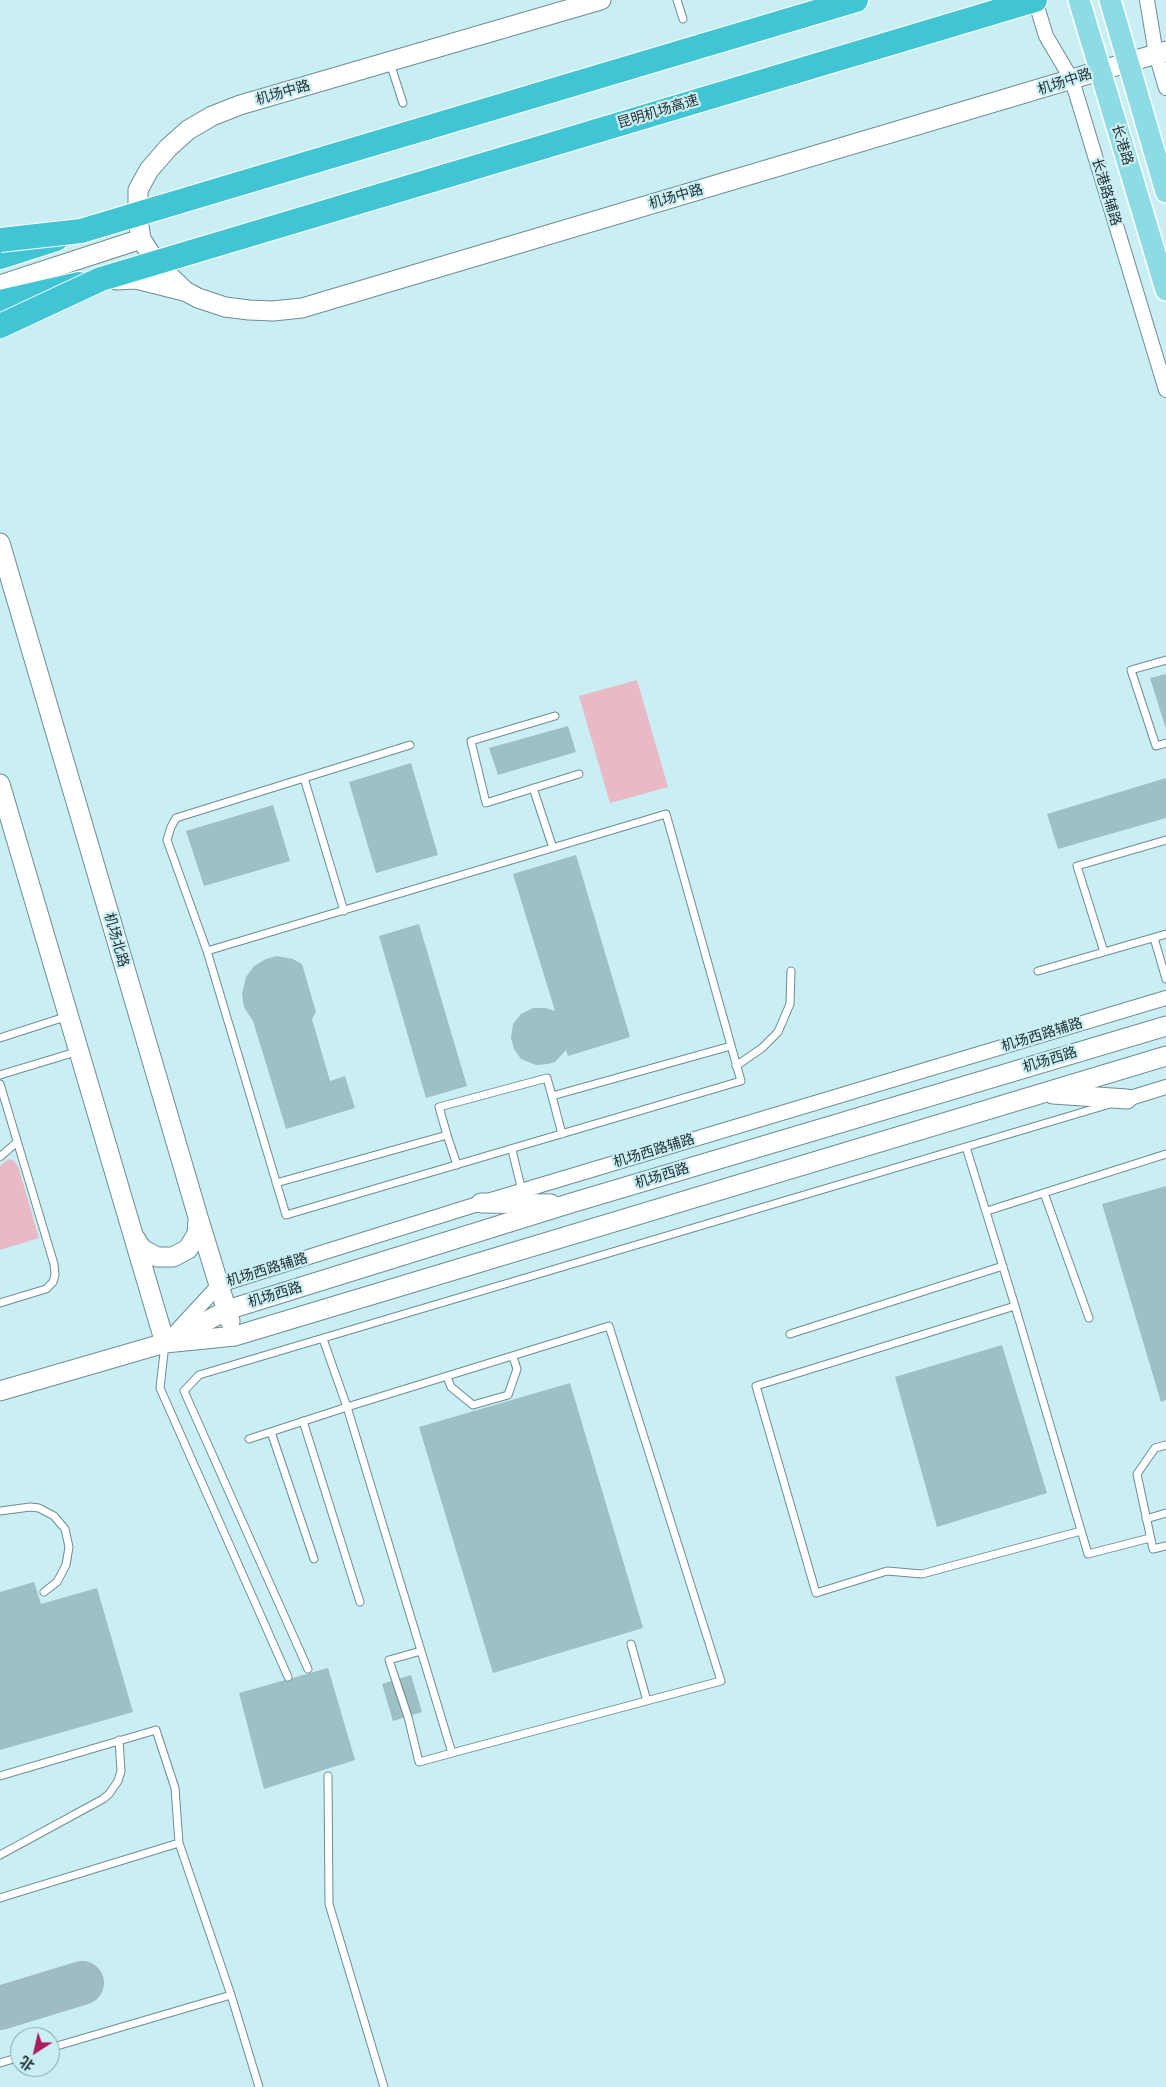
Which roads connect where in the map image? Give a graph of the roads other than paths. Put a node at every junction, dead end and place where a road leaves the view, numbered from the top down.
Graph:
1 (601, 0) edge
2 (676, 0) edge
3 (856, 0) edge
4 (1035, 0) edge
5 (1078, 0) edge
6 (1110, 0) edge
7 (1147, 0) edge
8 (683, 19) dead end
9 (1161, 53) edge
10 (390, 62) junction
11 (1128, 62) junction
12 (1099, 70) junction
13 (1072, 80) junction
14 (1166, 88) edge
15 (403, 103) dead end
16 (138, 190) junction
17 (1166, 192) edge
18 (81, 231) junction
19 (141, 239) junction
20 (0, 240) edge
21 (0, 256) edge
22 (101, 279) junction
23 (0, 285) edge
24 (1166, 290) edge
25 (185, 291) junction
26 (0, 302) edge
27 (0, 316) edge
28 (0, 326) edge
29 (1166, 390) edge
30 (0, 543) edge
31 (1166, 660) edge
32 (555, 716) dead end
33 (1166, 743) edge
34 (410, 745) dead end
35 (579, 774) dead end
36 (304, 778) junction
37 (0, 784) edge
38 (533, 788) junction
39 (4, 812) edge
40 (1166, 840) edge
41 (553, 848) junction
42 (344, 911) junction
43 (1166, 934) edge
44 (1154, 938) junction
45 (207, 951) junction
46 (1104, 952) junction
47 (791, 971) dead end
48 (1038, 971) dead end
49 (1166, 979) edge
50 (1166, 998) edge
51 (69, 1016) junction
52 (1166, 1026) edge
53 (0, 1038) edge
54 (731, 1046) junction
55 (79, 1051) junction
56 (1166, 1056) edge
57 (736, 1066) junction
58 (0, 1075) edge
59 (0, 1084) edge
60 (1166, 1087) edge
61 (1039, 1094) junction
62 (552, 1096) junction
63 (1127, 1099) junction
64 (562, 1134) junction
65 (446, 1135) junction
66 (18, 1142) junction
67 (966, 1147) junction
68 (512, 1150) junction
69 (1166, 1154) edge
70 (0, 1157) edge
71 (457, 1165) junction
72 (276, 1183) junction
73 (522, 1190) junction
74 (1044, 1192) junction
75 (481, 1203) junction
76 (568, 1204) junction
77 (987, 1211) junction
78 (198, 1217) junction
79 (133, 1235) junction
80 (1004, 1266) junction
81 (218, 1285) junction
82 (0, 1303) edge
83 (1015, 1306) junction
84 (226, 1310) junction
85 (1089, 1318) dead end
86 (790, 1334) dead end
87 (235, 1336) junction
88 (323, 1339) junction
89 (165, 1343) junction
90 (513, 1357) junction
91 (447, 1377) junction
92 (0, 1391) edge
93 (347, 1407) junction
94 (303, 1422) junction
95 (271, 1432) junction
96 (249, 1439) dead end
97 (1166, 1444) edge
98 (0, 1511) edge
99 (1166, 1513) edge
100 (1146, 1518) junction
101 (1081, 1531) junction
102 (1150, 1538) junction
103 (1166, 1546) edge
104 (314, 1559) dead end
105 (44, 1592) dead end
106 (360, 1602) dead end
107 (631, 1644) dead end
108 (421, 1651) junction
109 (308, 1669) dead end
110 (288, 1677) dead end
111 (646, 1701) junction
112 (119, 1740) junction
113 (452, 1753) junction
114 (0, 1776) edge
115 (328, 1776) dead end
116 (179, 1842) junction
117 (0, 1856) edge
118 (0, 1898) edge
119 (231, 1995) junction
120 (60, 2045) edge
121 (259, 2087) edge
122 (384, 2087) edge

1 - 10 main road, 机场中路
2 - 8 lane
3 - 18 highway, bridge
4 - 13 street, 长港路辅路
4 - 22 highway, 昆明机场高速, bridge
5 - 12 main road, 长港路
6 - 11 main road, 长港路
7 - 9 street
9 - 11 main road, 机场中路
9 - 14 street
10 - 15 lane
10 - 16 main road, 机场中路
11 - 12 main road, 机场中路
11 - 17 main road, 长港路
12 - 13 main road, 机场中路
12 - 24 main road, 长港路
13 - 25 main road, 机场中路
13 - 29 street, 长港路辅路
16 - 19 main road, 机场中路
16 - 21 main road, 机场中路
18 - 20 highway, bridge
18 - 21 highway, bridge
19 - 23 main road
19 - 25 main road, 机场中路
22 - 26 highway, bridge
22 - 28 highway, bridge
25 - 27 main road, 机场中路
30 - 78 main road, 机场北路
31 - 33 lane
32 - 38 lane
34 - 36 lane
35 - 38 lane
36 - 42 lane
36 - 45 lane
37 - 39 main road
38 - 41 lane
39 - 51 main road
40 - 46 lane
41 - 42 lane
41 - 54 lane
42 - 45 lane
43 - 44 lane
44 - 46 lane
44 - 49 lane
45 - 72 lane
46 - 48 lane
47 - 57 lane
50 - 73 street, 机场西路辅路
51 - 53 lane
51 - 55 main road
52 - 76 main road, 机场西路
54 - 57 lane
54 - 62 lane
55 - 58 lane
55 - 79 main road
56 - 61 main road, 机场西路
57 - 64 lane
59 - 66 lane
60 - 63 street
61 - 63 main road
61 - 87 main road, 机场西路
62 - 64 lane
62 - 65 lane
63 - 67 lane
64 - 68 lane
65 - 71 lane
65 - 72 lane
66 - 70 lane
66 - 82 lane
67 - 77 lane
67 - 88 lane
68 - 71 lane
68 - 73 lane
69 - 74 lane
71 - 72 lane
73 - 75 street, 机场西路辅路
74 - 77 lane
74 - 85 lane
75 - 76 main road
75 - 81 street, 机场西路辅路
76 - 84 main road, 机场西路
77 - 80 lane
78 - 79 main road
78 - 81 main road, 机场北路
79 - 89 main road
80 - 83 lane
80 - 86 lane
81 - 84 main road, 机场北路
81 - 89 street, 机场西路辅路
83 - 101 lane
83 - 101 lane
84 - 87 main road, 机场北路
84 - 89 main road, 机场西路
87 - 89 main road, 机场西路
88 - 93 lane
88 - 109 lane
89 - 92 main road, 机场西路
89 - 110 lane
90 - 91 lane
90 - 91 lane
90 - 111 lane
91 - 93 lane
93 - 94 lane
93 - 108 lane
94 - 95 lane
94 - 106 lane
95 - 96 lane
95 - 104 lane
97 - 100 lane
98 - 105 lane
99 - 100 lane
100 - 102 lane
101 - 102 lane
102 - 103 lane
107 - 111 lane
108 - 113 lane
108 - 113 lane
111 - 113 lane
112 - 114 lane
112 - 116 lane
112 - 117 lane
115 - 122 lane
116 - 118 lane
116 - 119 lane
119 - 120 lane
119 - 121 lane

